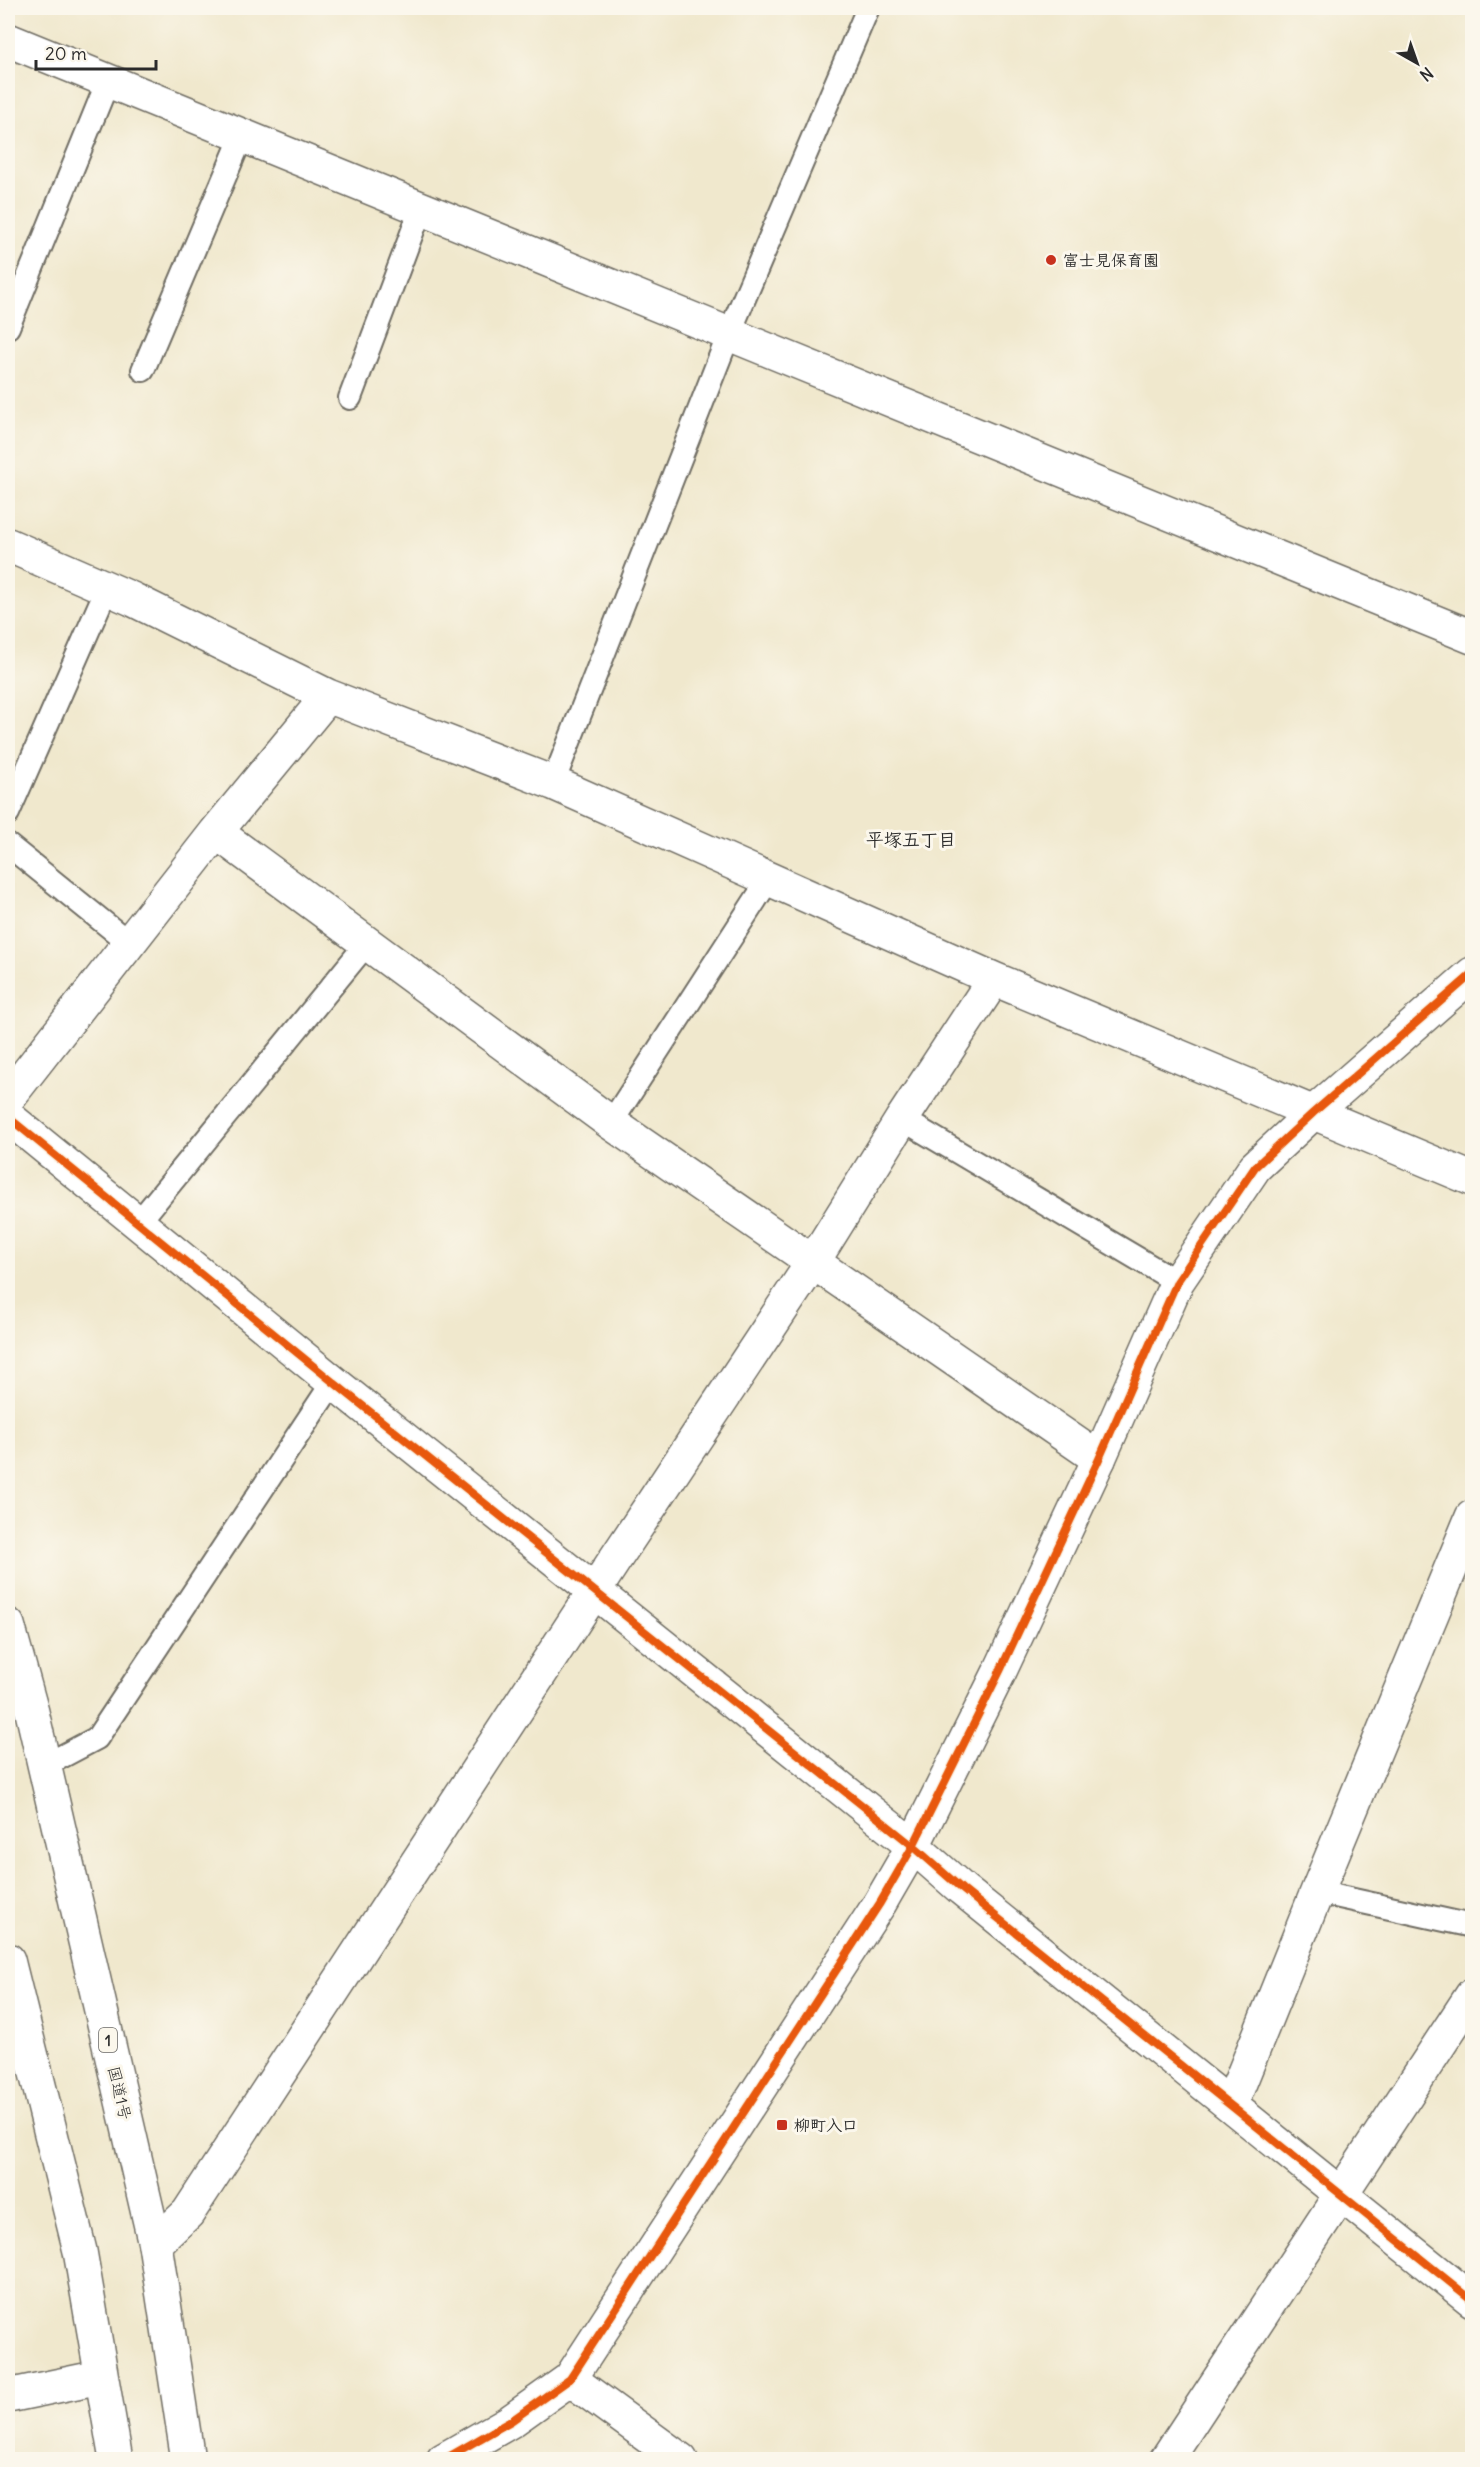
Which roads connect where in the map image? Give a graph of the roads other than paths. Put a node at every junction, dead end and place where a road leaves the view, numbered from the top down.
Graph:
1 (868, 8) edge
2 (8, 40) edge
3 (108, 81) junction
4 (242, 136) junction
5 (421, 208) junction
6 (8, 327) edge
7 (729, 334) junction
8 (143, 370) dead end
9 (350, 398) dead end
10 (8, 544) edge
11 (107, 588) junction
12 (1473, 637) edge
13 (328, 696) junction
14 (553, 783) junction
15 (8, 813) edge
16 (216, 832) junction
17 (8, 845) edge
18 (770, 879) junction
19 (128, 942) junction
20 (368, 942) junction
21 (1473, 974) edge
22 (994, 979) junction
23 (8, 1098) edge
24 (1312, 1113) junction
25 (8, 1117) edge
26 (902, 1119) junction
27 (611, 1124) junction
28 (1473, 1179) edge
29 (138, 1223) junction
30 (813, 1262) junction
31 (1177, 1282) junction
32 (333, 1382) junction
33 (1100, 1459) junction
34 (1473, 1517) edge
35 (595, 1590) junction
36 (8, 1625) edge
37 (44, 1766) junction
38 (913, 1845) junction
39 (1317, 1892) junction
40 (1473, 1926) edge
41 (8, 1960) edge
42 (1473, 1995) edge
43 (1231, 2105) junction
44 (1342, 2194) junction
45 (155, 2244) junction
46 (1473, 2300) edge
47 (100, 2377) junction
48 (570, 2379) junction
49 (8, 2396) edge
50 (116, 2460) edge
51 (188, 2460) edge
52 (443, 2460) edge
53 (681, 2460) edge
54 (1166, 2460) edge

1 - 7 lane
2 - 3 main road
3 - 4 main road
3 - 6 lane
4 - 5 main road
4 - 8 lane
5 - 7 main road
5 - 9 lane
7 - 12 main road
7 - 14 lane
10 - 11 main road
11 - 13 main road
11 - 15 lane
13 - 14 main road
13 - 16 main road
14 - 18 main road
16 - 19 main road
16 - 20 main road
17 - 19 lane
18 - 22 main road
18 - 27 lane
19 - 23 main road
20 - 27 main road
20 - 29 lane
21 - 24 main road
22 - 24 main road
22 - 26 main road
24 - 28 main road
24 - 31 main road
25 - 29 main road
26 - 30 main road
26 - 31 lane
27 - 30 main road
29 - 32 main road
30 - 33 main road
30 - 35 main road
31 - 33 main road
32 - 35 main road
32 - 37 lane
33 - 38 main road
34 - 39 main road
35 - 38 main road
35 - 45 main road
36 - 37 main road, 国道1号 / 1
37 - 45 main road, 国道1号 / 1
38 - 43 main road
38 - 48 main road
39 - 40 lane
39 - 43 main road
41 - 47 main road
42 - 44 main road
43 - 44 main road
44 - 46 main road
44 - 54 main road
45 - 51 main road, 国道1号 / 1
47 - 49 main road
47 - 50 main road
48 - 52 main road
48 - 53 main road

